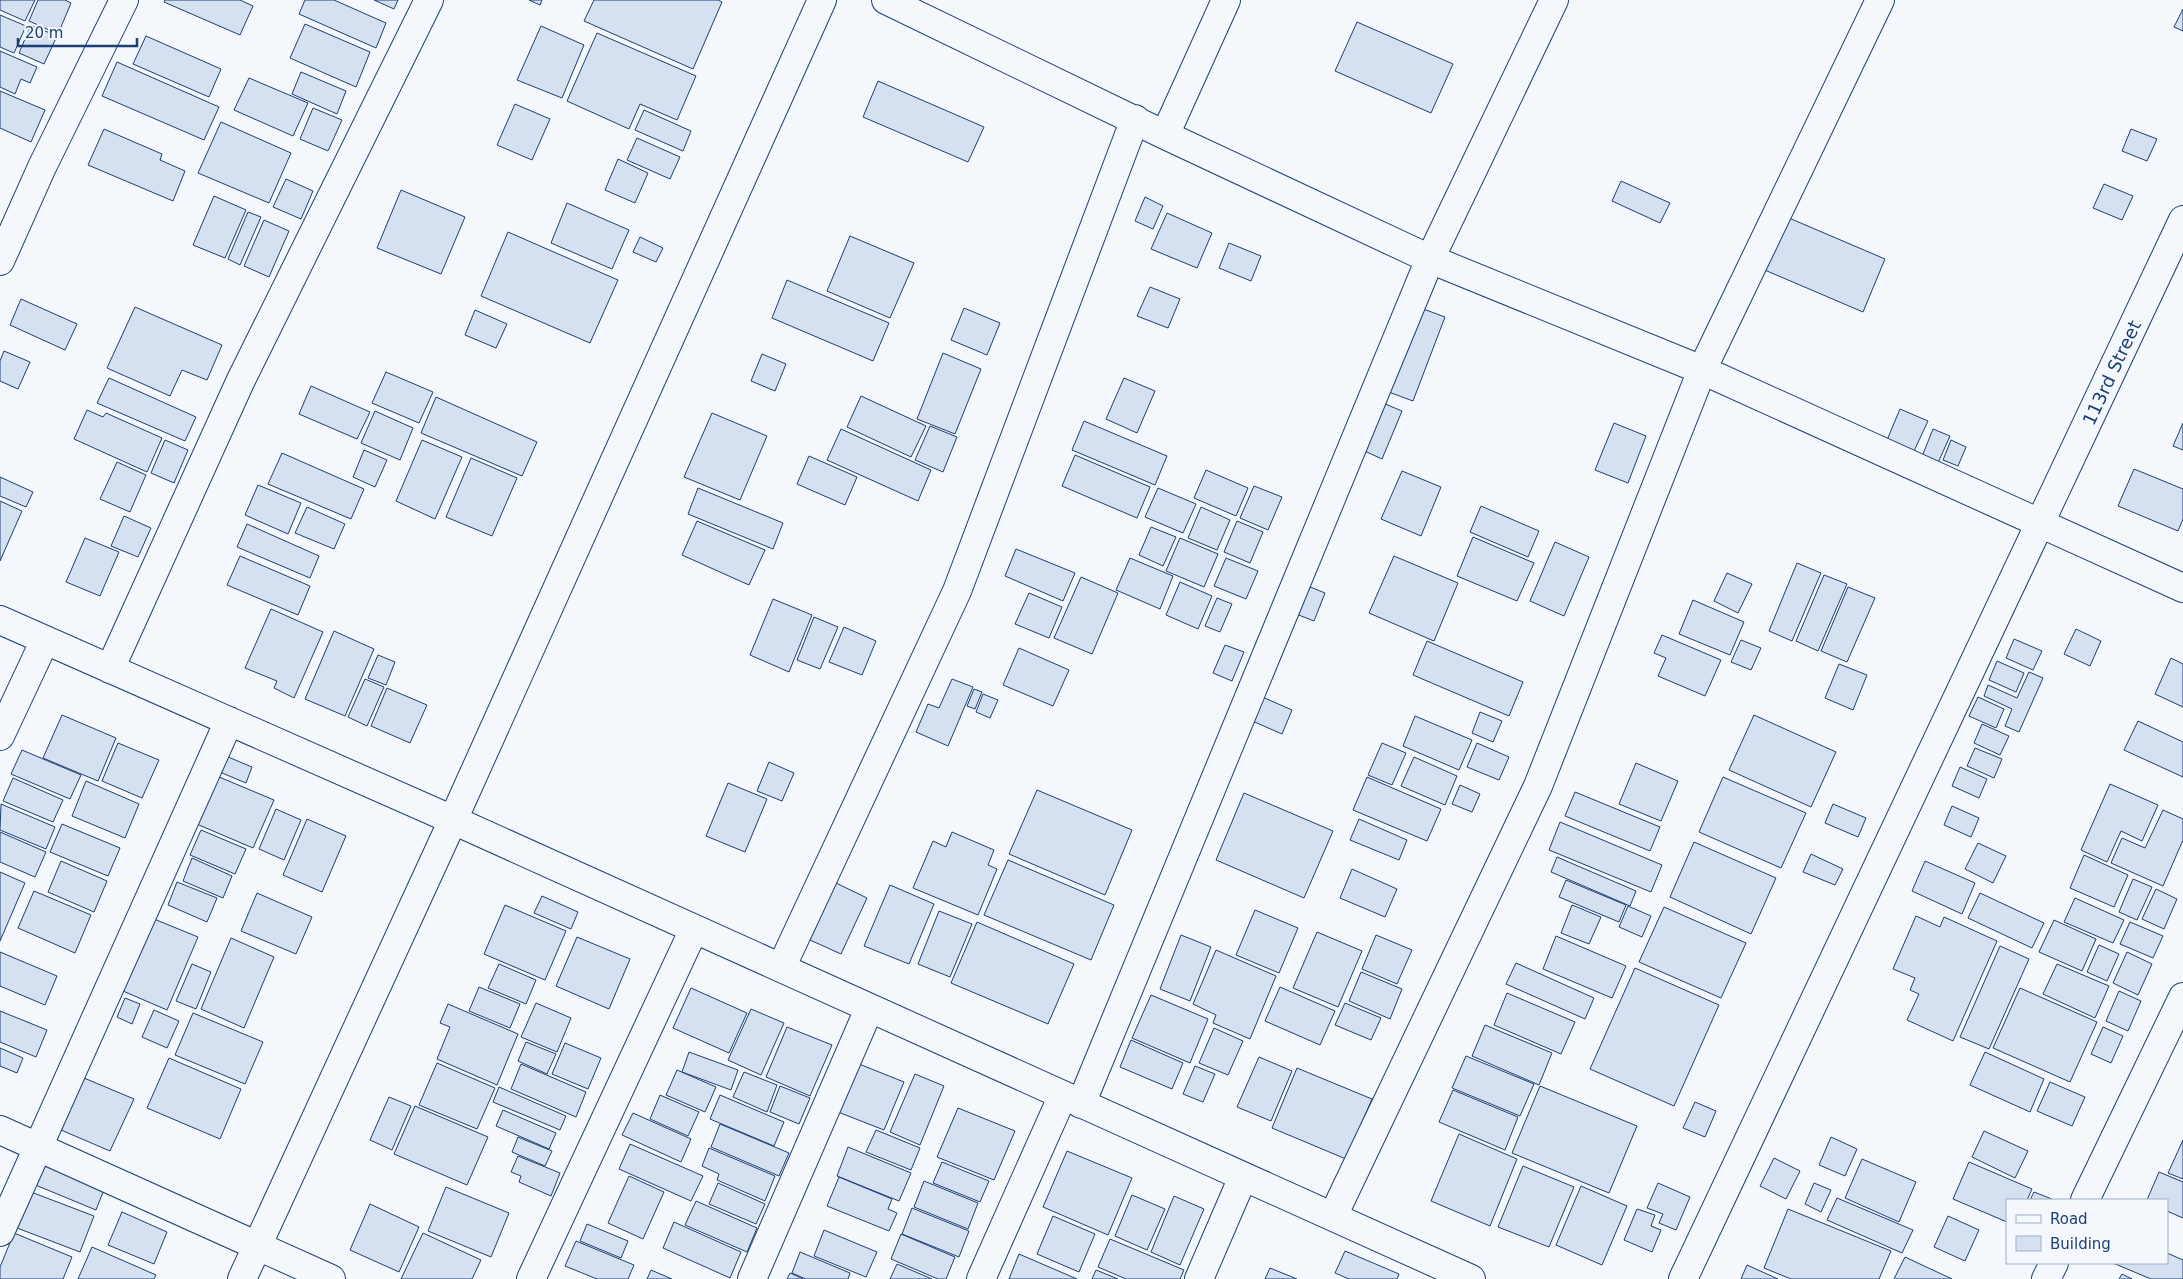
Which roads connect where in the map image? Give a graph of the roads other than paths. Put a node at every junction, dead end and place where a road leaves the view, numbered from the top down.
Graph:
1 (124, 0) edge
2 (429, 0) edge
3 (822, 0) edge
4 (886, 0) edge
5 (1226, 0) edge
6 (1554, 0) edge
7 (1880, 0) edge
8 (1135, 119) junction
9 (1165, 135) junction
10 (2183, 220) edge
11 (1430, 259) junction
12 (0, 261) edge
13 (1702, 370) junction
14 (2040, 525) junction
15 (2183, 588) edge
16 (0, 620) edge
17 (45, 640) junction
18 (110, 669) junction
19 (229, 721) junction
20 (0, 736) edge
21 (452, 820) junction
22 (694, 930) junction
23 (781, 968) junction
24 (2183, 997) edge
25 (869, 1008) junction
26 (1072, 1100) junction
27 (0, 1130) edge
28 (38, 1148) junction
29 (1243, 1176) junction
30 (2084, 1199) edge
31 (1333, 1216) junction
32 (0, 1232) edge
33 (257, 1245) junction
34 (2054, 1264) edge
35 (1428, 1270) edge
36 (242, 1279) edge
37 (331, 1279) edge
38 (532, 1279) edge
39 (752, 1279) edge
40 (981, 1279) edge
41 (1199, 1279) edge
42 (1471, 1279) edge
43 (1683, 1279) edge
44 (2046, 1279) edge

1 - 12 street
2 - 18 street
3 - 21 street
4 - 8 street
5 - 9 street
6 - 11 street
7 - 13 street
8 - 9 street
8 - 23 street
9 - 11 street
10 - 14 street, 113rd Street
11 - 13 street
11 - 26 street
13 - 14 street
13 - 31 street
14 - 15 street
14 - 43 street, 113rd Street
16 - 17 street
17 - 18 street
17 - 20 street
18 - 19 street
19 - 21 street
19 - 28 street
21 - 22 street
21 - 33 street
22 - 23 street
22 - 38 street
23 - 25 street
24 - 30 street
25 - 26 street
25 - 39 street
26 - 29 street
26 - 40 street
27 - 28 street
28 - 32 street
28 - 33 street
29 - 31 street
29 - 41 street
31 - 35 street
33 - 36 street
33 - 37 street
34 - 44 street
35 - 42 street

